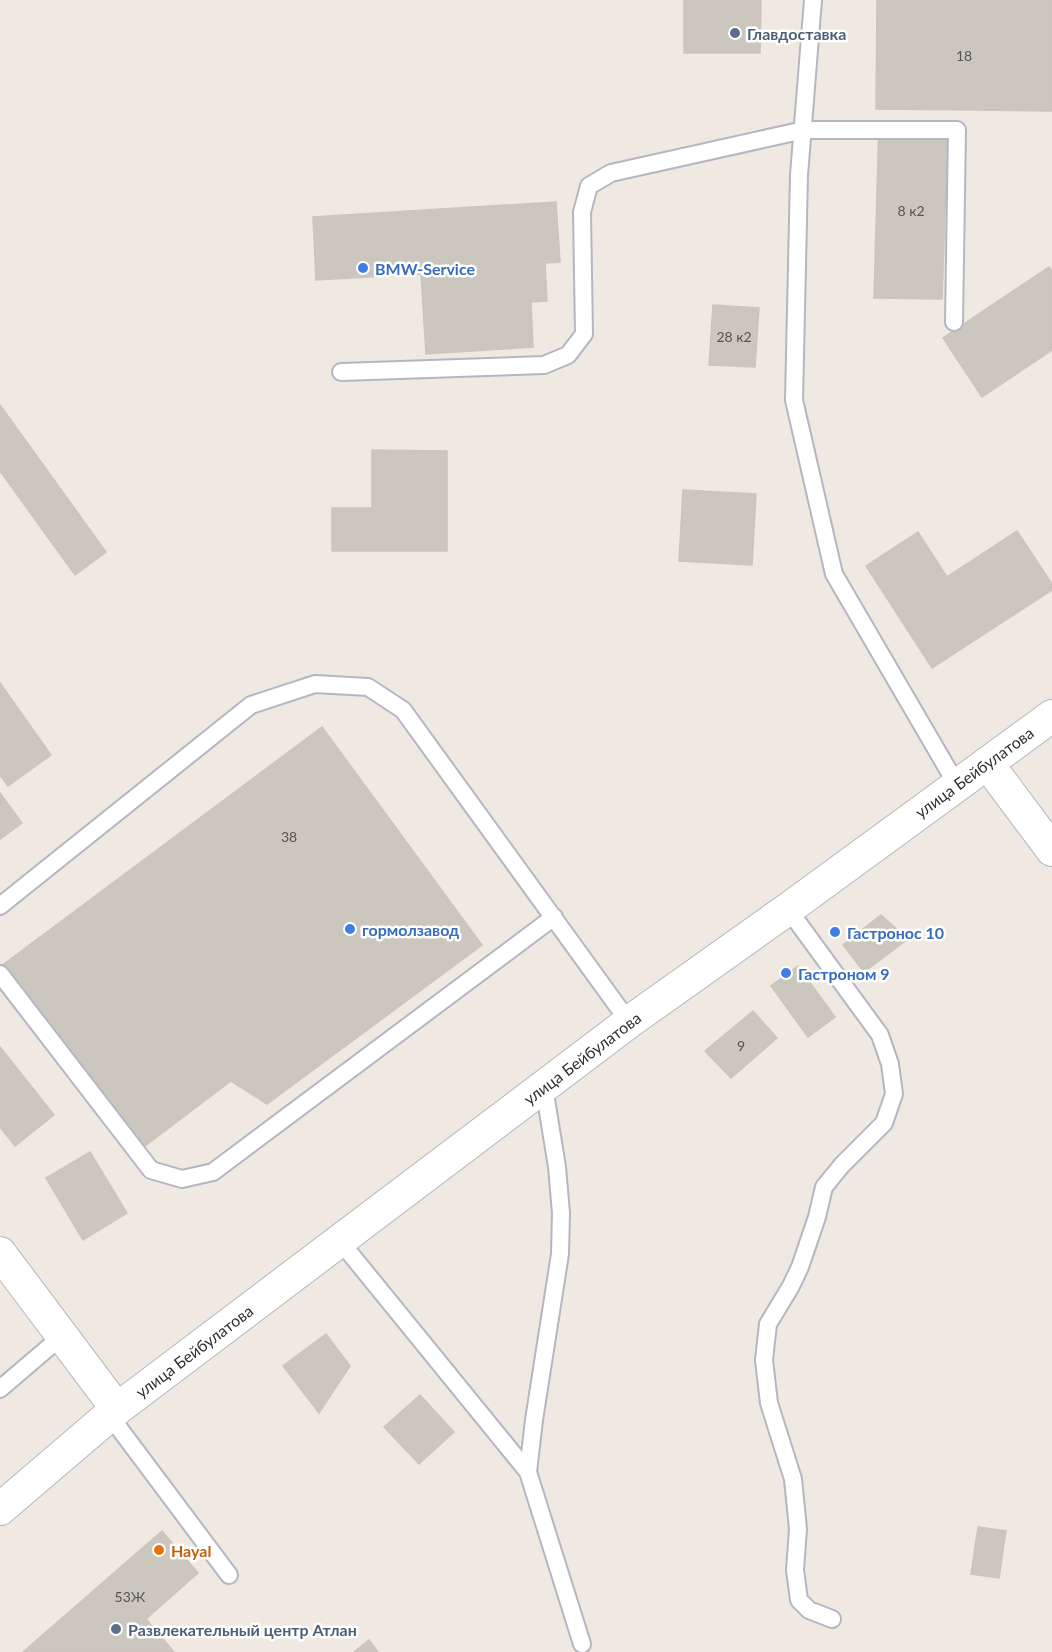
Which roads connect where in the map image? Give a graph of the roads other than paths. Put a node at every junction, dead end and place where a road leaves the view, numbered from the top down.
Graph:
1 (813, 0) edge
2 (804, 130) junction
3 (954, 322) dead end
4 (341, 372) dead end
5 (1052, 716) edge
6 (987, 763) junction
7 (957, 784) junction
8 (1052, 850) edge
9 (0, 906) edge
10 (788, 909) junction
11 (554, 917) junction
12 (0, 974) edge
13 (629, 1022) junction
14 (544, 1087) junction
15 (340, 1241) junction
16 (0, 1253) edge
17 (62, 1336) junction
18 (0, 1389) edge
19 (113, 1413) junction
20 (528, 1472) junction
21 (0, 1509) edge
22 (229, 1575) dead end
23 (832, 1619) dead end
24 (582, 1644) dead end

1 - 2 lane
2 - 3 lane
2 - 4 lane
2 - 7 lane
5 - 6 street, улица Бейбулатова
6 - 7 street, улица Бейбулатова
6 - 8 street
7 - 10 street, улица Бейбулатова
9 - 11 lane
10 - 13 street, улица Бейбулатова
10 - 23 lane
11 - 12 lane
11 - 13 lane
13 - 14 street, улица Бейбулатова
14 - 15 street, улица Бейбулатова
14 - 20 lane
15 - 19 street, улица Бейбулатова
15 - 20 lane
16 - 17 street
17 - 18 lane
17 - 19 street
19 - 21 street, улица Бейбулатова
19 - 22 lane
20 - 24 lane

